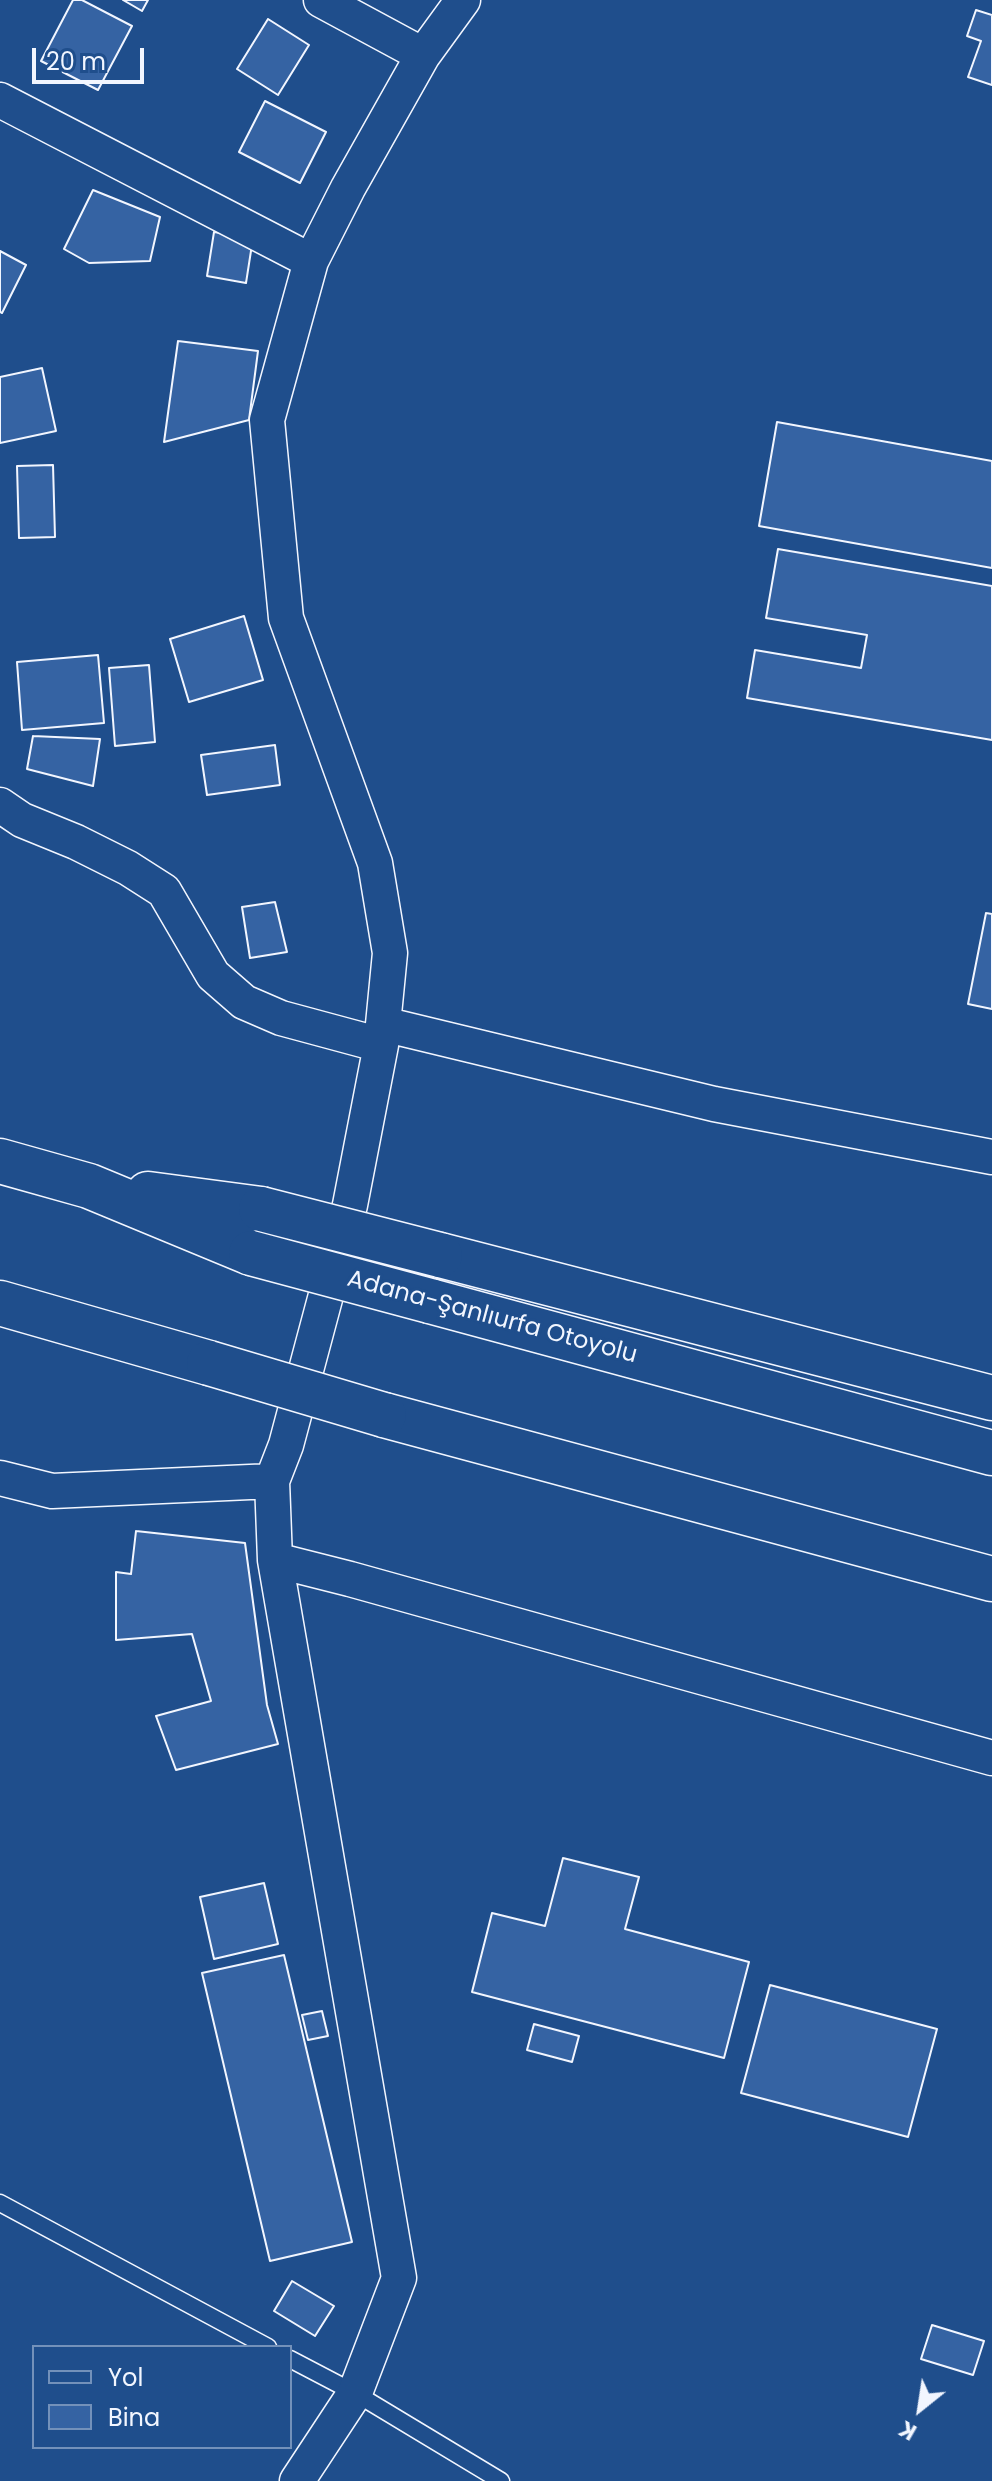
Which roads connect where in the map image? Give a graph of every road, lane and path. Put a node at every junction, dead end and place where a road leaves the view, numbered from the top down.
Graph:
1 (321, 0) edge
2 (463, 0) edge
3 (423, 55) junction
4 (0, 100) edge
5 (311, 261) junction
6 (0, 805) edge
7 (382, 1035) junction
8 (992, 1157) edge
9 (0, 1161) edge
10 (89, 1186) junction
11 (0, 1303) edge
12 (992, 1398) edge
13 (992, 1453) edge
14 (0, 1478) edge
15 (272, 1481) junction
16 (275, 1560) junction
17 (992, 1579) edge
18 (992, 1758) edge
19 (0, 2203) edge
20 (264, 2345) edge
21 (292, 2360) edge
22 (355, 2393) junction
23 (297, 2481) edge
24 (501, 2481) edge

1 - 3 street
2 - 3 street
3 - 5 street
4 - 5 street
5 - 7 street
6 - 7 street
7 - 8 street
7 - 15 street
9 - 10 highway, Adana-Şanlıurfa Otoyolu
10 - 12 highway, bridge
10 - 13 highway, Adana-Şanlıurfa Otoyolu, bridge
11 - 17 highway, bridge
14 - 15 street
15 - 16 street
16 - 18 street
16 - 22 street
19 - 20 lane
21 - 22 lane
22 - 23 street
22 - 24 lane

